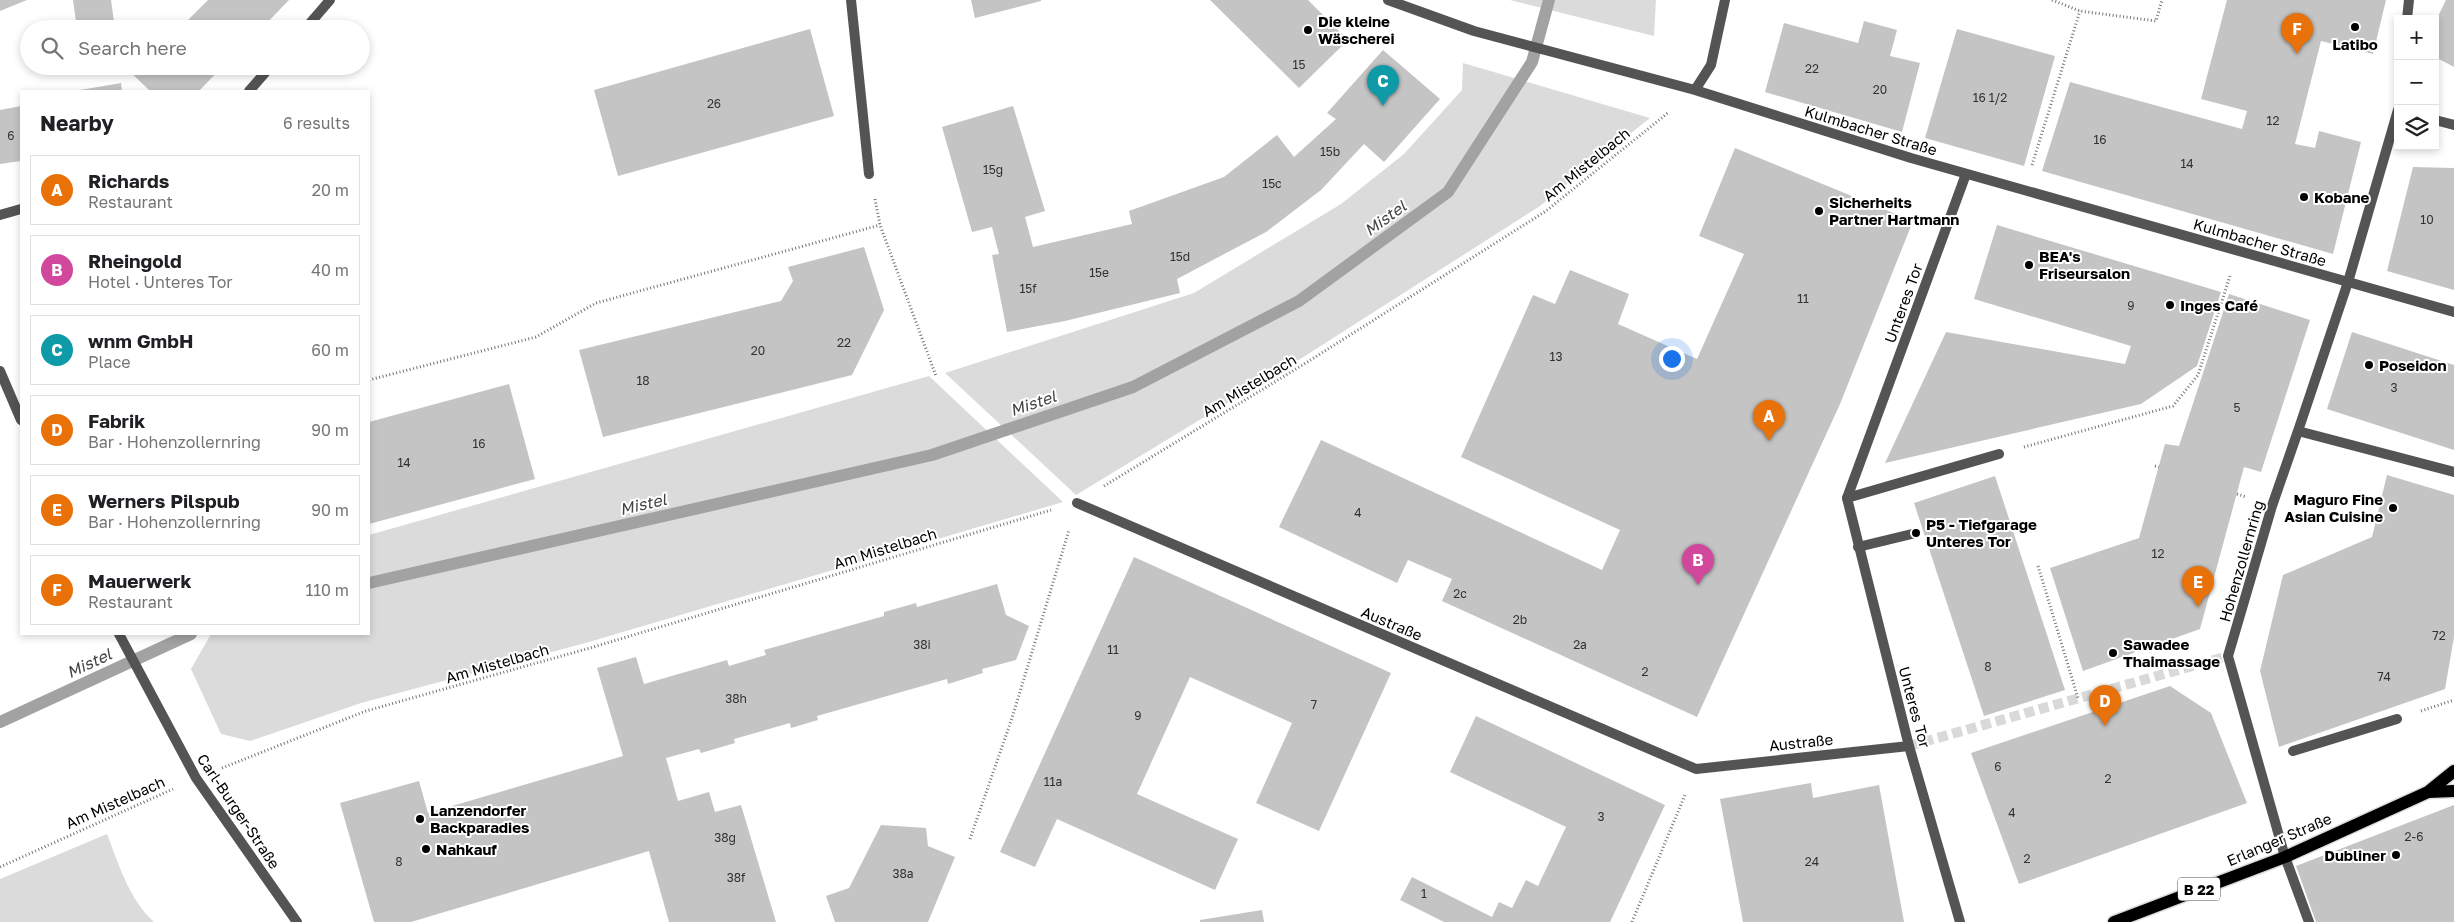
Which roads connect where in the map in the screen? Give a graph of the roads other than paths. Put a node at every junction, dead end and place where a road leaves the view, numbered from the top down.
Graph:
1 (330, 0) edge
2 (851, 0) edge
3 (1388, 0) edge
4 (1726, 0) edge
5 (2409, 0) edge
6 (2407, 15) edge
7 (312, 20) edge
8 (263, 75) edge
9 (249, 90) edge
10 (1695, 90) junction
11 (2439, 121) edge
12 (2394, 124) edge
13 (2454, 125) edge
14 (869, 174) road end
15 (1966, 174) junction
16 (20, 210) edge
17 (0, 215) edge
18 (2348, 282) junction
19 (2454, 312) edge
20 (0, 371) edge
21 (20, 418) edge
22 (2298, 431) junction
23 (1999, 454) road end
24 (2454, 472) edge
25 (1847, 498) junction
26 (1077, 502) road end
27 (1916, 533) dead end
28 (1858, 548) junction
29 (120, 635) edge
30 (2396, 719) dead end
31 (1909, 746) junction
32 (2293, 751) dead end
33 (2454, 771) edge
34 (2454, 791) edge
35 (2428, 792) junction
36 (2285, 857) junction
37 (297, 922) edge
38 (1960, 922) edge
39 (2114, 922) edge
40 (2309, 922) edge

1 - 7 street
2 - 14 street
3 - 10 street, Kulmbacher Straße
4 - 10 street
5 - 6 street
8 - 9 street
10 - 15 street, Kulmbacher Straße
11 - 13 street
12 - 18 street
15 - 18 street, Kulmbacher Straße
15 - 25 street, Unteres Tor
16 - 17 street
18 - 19 street, Kulmbacher Straße
18 - 22 street
20 - 21 street
22 - 24 street
22 - 36 street, Hohenzollernring
23 - 25 street
25 - 28 street, Unteres Tor
26 - 31 street, Austraße
27 - 28 street
28 - 31 street, Unteres Tor
29 - 37 street, Carl-Burger-Straße
30 - 32 street
31 - 38 street, Unteres Tor
33 - 35 main road, B 22
34 - 35 main road, B 22
35 - 36 main road, Erlanger Straße / B 22
36 - 39 main road, Erlanger Straße / B 22
36 - 40 street, Hohenzollernring

